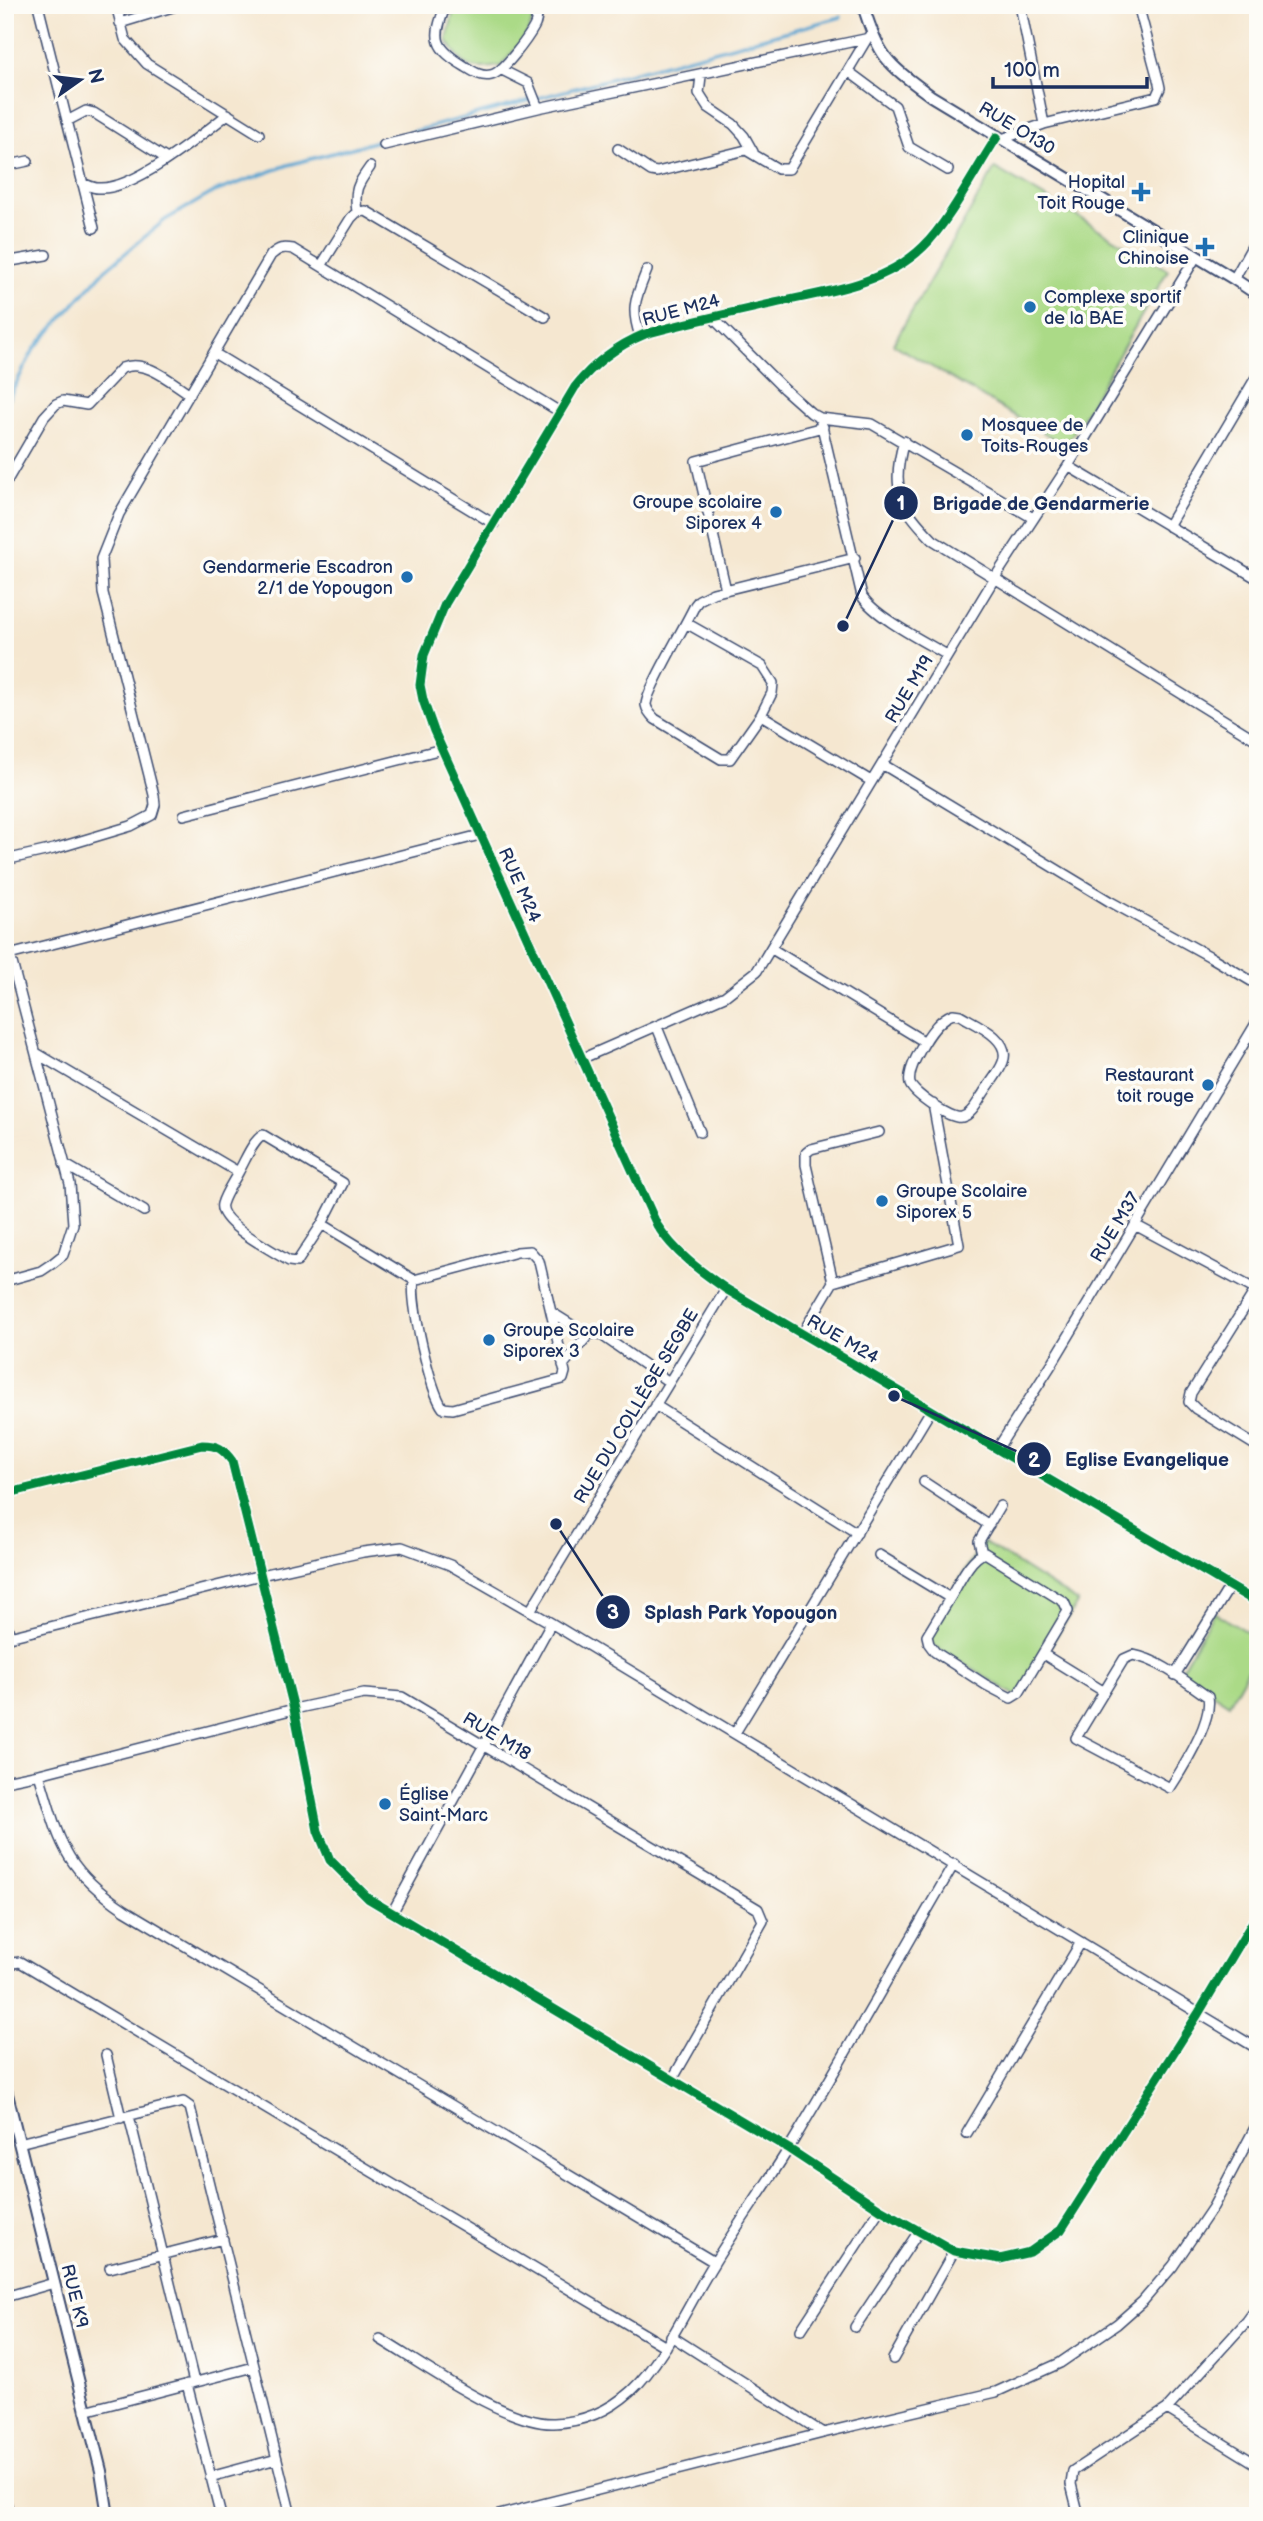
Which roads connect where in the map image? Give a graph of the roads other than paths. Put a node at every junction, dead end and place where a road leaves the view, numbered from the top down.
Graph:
1 (38, 5) edge
2 (116, 5) edge
3 (179, 5) edge
4 (446, 5) edge
5 (537, 5) edge
6 (863, 5) edge
7 (1020, 5) edge
8 (1138, 5) edge
9 (120, 23) junction
10 (868, 36) junction
11 (502, 70) junction
12 (848, 71) junction
13 (701, 75) junction
14 (536, 101) junction
15 (228, 114) junction
16 (67, 121) junction
17 (1044, 124) junction
18 (259, 134) dead end
19 (999, 138) junction
20 (384, 145) dead end
21 (618, 149) dead end
22 (753, 152) junction
23 (167, 159) junction
24 (28, 161) dead end
25 (5, 166) edge
26 (370, 167) dead end
27 (948, 170) dead end
28 (82, 183) junction
29 (357, 212) junction
30 (94, 228) dead end
31 (1258, 236) edge
32 (46, 255) dead end
33 (1196, 257) junction
34 (5, 262) edge
35 (321, 265) junction
36 (647, 270) dead end
37 (1234, 279) junction
38 (1258, 296) edge
39 (545, 317) dead end
40 (712, 317) junction
41 (640, 337) junction
42 (214, 354) junction
43 (1258, 374) edge
44 (190, 394) junction
45 (561, 412) junction
46 (821, 423) junction
47 (904, 442) junction
48 (1068, 466) junction
49 (5, 484) edge
50 (1033, 518) junction
51 (494, 524) junction
52 (1168, 526) junction
53 (855, 558) junction
54 (1258, 565) edge
55 (1255, 577) edge
56 (994, 579) junction
57 (726, 590) junction
58 (686, 623) junction
59 (947, 655) junction
60 (761, 715) junction
61 (1258, 741) edge
62 (442, 749) junction
63 (882, 764) junction
64 (870, 781) junction
65 (184, 815) dead end
66 (480, 835) junction
67 (5, 860) edge
68 (772, 948) junction
69 (8, 956) edge
70 (1258, 985) edge
71 (1258, 1020) edge
72 (657, 1027) junction
73 (925, 1042) junction
74 (36, 1053) junction
75 (581, 1059) junction
76 (933, 1104) junction
77 (700, 1132) dead end
78 (879, 1132) dead end
79 (64, 1164) junction
80 (238, 1172) junction
81 (144, 1211) dead end
82 (322, 1224) junction
83 (1135, 1225) junction
84 (414, 1280) junction
85 (5, 1281) edge
86 (833, 1282) junction
87 (726, 1289) junction
88 (1257, 1289) edge
89 (551, 1312) junction
90 (590, 1333) junction
91 (802, 1334) junction
92 (563, 1365) junction
93 (669, 1382) junction
94 (655, 1405) junction
95 (931, 1410) junction
96 (1258, 1447) edge
97 (998, 1448) junction
98 (924, 1482) dead end
99 (5, 1494) edge
100 (1000, 1506) dead end
101 (989, 1525) junction
102 (857, 1533) junction
103 (982, 1553) junction
104 (879, 1555) dead end
105 (261, 1575) junction
106 (1230, 1586) junction
107 (950, 1598) junction
108 (1258, 1603) edge
109 (530, 1611) junction
110 (5, 1618) edge
111 (551, 1623) junction
112 (8, 1638) edge
113 (1043, 1654) junction
114 (1175, 1675) junction
115 (1103, 1691) junction
116 (294, 1709) junction
117 (736, 1733) junction
118 (485, 1746) junction
119 (39, 1774) junction
120 (5, 1781) edge
121 (954, 1864) junction
122 (392, 1913) junction
123 (1258, 1913) edge
124 (1081, 1942) junction
125 (5, 1964) edge
126 (1198, 2014) junction
127 (1258, 2049) edge
128 (106, 2055) dead end
129 (672, 2080) junction
130 (5, 2086) edge
131 (125, 2117) junction
132 (1258, 2122) edge
133 (967, 2133) dead end
134 (19, 2143) junction
135 (789, 2149) junction
136 (880, 2209) junction
137 (919, 2231) junction
138 (223, 2239) junction
139 (954, 2251) junction
140 (163, 2256) junction
141 (714, 2262) junction
142 (110, 2268) dead end
143 (54, 2283) junction
144 (5, 2297) edge
145 (1258, 2306) edge
146 (1247, 2321) junction
147 (855, 2327) dead end
148 (1258, 2327) edge
149 (801, 2330) dead end
150 (671, 2336) junction
151 (380, 2339) dead end
152 (666, 2347) junction
153 (893, 2359) dead end
154 (254, 2367) junction
155 (190, 2383) junction
156 (1167, 2409) junction
157 (85, 2411) junction
158 (822, 2432) junction
159 (277, 2459) junction
160 (1258, 2465) edge
161 (211, 2477) junction
162 (5, 2498) edge
163 (513, 2514) edge
164 (7, 2516) edge
165 (108, 2516) edge
166 (221, 2516) edge
167 (290, 2516) edge
168 (495, 2516) edge
169 (1079, 2516) edge

1 - 16 street
2 - 9 street
3 - 9 street
4 - 11 street
5 - 11 street
6 - 10 street, RUE O130
7 - 17 street
8 - 17 street
9 - 15 street
10 - 12 street
10 - 13 street
10 - 19 street, RUE O130
11 - 14 street
12 - 22 street
12 - 27 street
13 - 14 street
13 - 22 street
14 - 20 street
15 - 18 street
15 - 23 street
16 - 23 street
16 - 28 street
17 - 19 street
19 - 33 street, RUE O130
19 - 40 street, RUE M24
21 - 22 street
23 - 28 street
24 - 25 street
26 - 29 street
28 - 30 street
29 - 35 street
29 - 39 street
31 - 37 street
32 - 34 street
33 - 37 street, RUE O130
33 - 48 street, RUE M19
35 - 42 street
35 - 45 street
36 - 41 street
37 - 38 street, RUE O130
40 - 41 street, RUE M24
40 - 46 street
41 - 45 street, RUE M24
42 - 44 street
42 - 51 street
43 - 52 street
44 - 49 street
44 - 67 street
45 - 51 street, RUE M24
46 - 47 street
46 - 53 street
46 - 57 street
47 - 50 street
47 - 56 street
48 - 50 street, RUE M19
48 - 52 street
50 - 56 street, RUE M19
51 - 62 street, RUE M24
52 - 55 street
53 - 57 street
53 - 59 street
54 - 55 street
56 - 59 street, RUE M19
56 - 61 street
57 - 58 street
58 - 60 street
58 - 60 street
59 - 63 street, RUE M19
60 - 64 street
62 - 65 street
62 - 66 street, RUE M24
63 - 64 street, RUE M19
63 - 70 street
64 - 68 street, RUE M19
66 - 69 street
66 - 75 street, RUE M24
68 - 72 street, RUE M19
68 - 73 street
69 - 74 street
71 - 83 street, RUE M37
72 - 75 street, RUE M19
72 - 77 street
73 - 76 street
73 - 76 street
74 - 79 street
74 - 80 street
75 - 87 street, RUE M24
76 - 86 street
78 - 86 street
79 - 81 street
79 - 85 street
80 - 82 street
80 - 82 street
82 - 84 street
83 - 88 street
83 - 97 street, RUE M37
84 - 89 street
84 - 92 street
86 - 91 street
87 - 91 street, RUE M24
87 - 93 street, RUE DU COLLÈGE SEGBE
88 - 96 street
89 - 90 street
89 - 92 street
90 - 92 street
90 - 93 street
91 - 95 street, RUE M24
93 - 94 street, RUE DU COLLÈGE SEGBE
94 - 102 street
94 - 109 street, RUE DU COLLÈGE SEGBE
95 - 97 street, RUE M24
95 - 102 street
97 - 106 street, RUE M24
98 - 101 street
99 - 105 street
100 - 101 street
101 - 103 street
102 - 117 street
103 - 107 street
103 - 113 street
104 - 107 street
105 - 109 street
105 - 112 street
105 - 116 street
106 - 108 street, RUE M24
106 - 114 street
107 - 113 street
109 - 111 street
110 - 112 street
111 - 117 street
111 - 118 street
113 - 115 street
114 - 115 street
114 - 115 street
116 - 118 street, RUE M18
116 - 119 street, RUE M18
116 - 122 street
117 - 121 street
118 - 122 street
118 - 129 street, RUE M18
119 - 120 street, RUE M18
119 - 141 street
121 - 124 street
121 - 135 street
122 - 129 street
123 - 126 street
124 - 126 street
124 - 133 street
125 - 152 street
126 - 127 street
126 - 139 street
128 - 131 street
129 - 135 street
130 - 134 street, RUE K9
131 - 134 street
131 - 138 street
131 - 140 street
132 - 158 street
134 - 143 street, RUE K9
135 - 136 street
135 - 141 street
136 - 137 street
136 - 149 street
137 - 139 street
137 - 147 street
138 - 140 street
138 - 154 street
139 - 153 street
140 - 142 street
140 - 155 street
141 - 150 street
143 - 144 street
143 - 157 street, RUE K9
145 - 146 street
146 - 148 street
146 - 156 street
150 - 152 street
150 - 158 street
151 - 152 street
154 - 155 street
154 - 159 street
155 - 157 street
155 - 161 street
156 - 160 street
156 - 169 street
157 - 165 street, RUE K9
158 - 163 street
159 - 161 street
159 - 167 street
161 - 166 street
162 - 164 street
163 - 168 street

